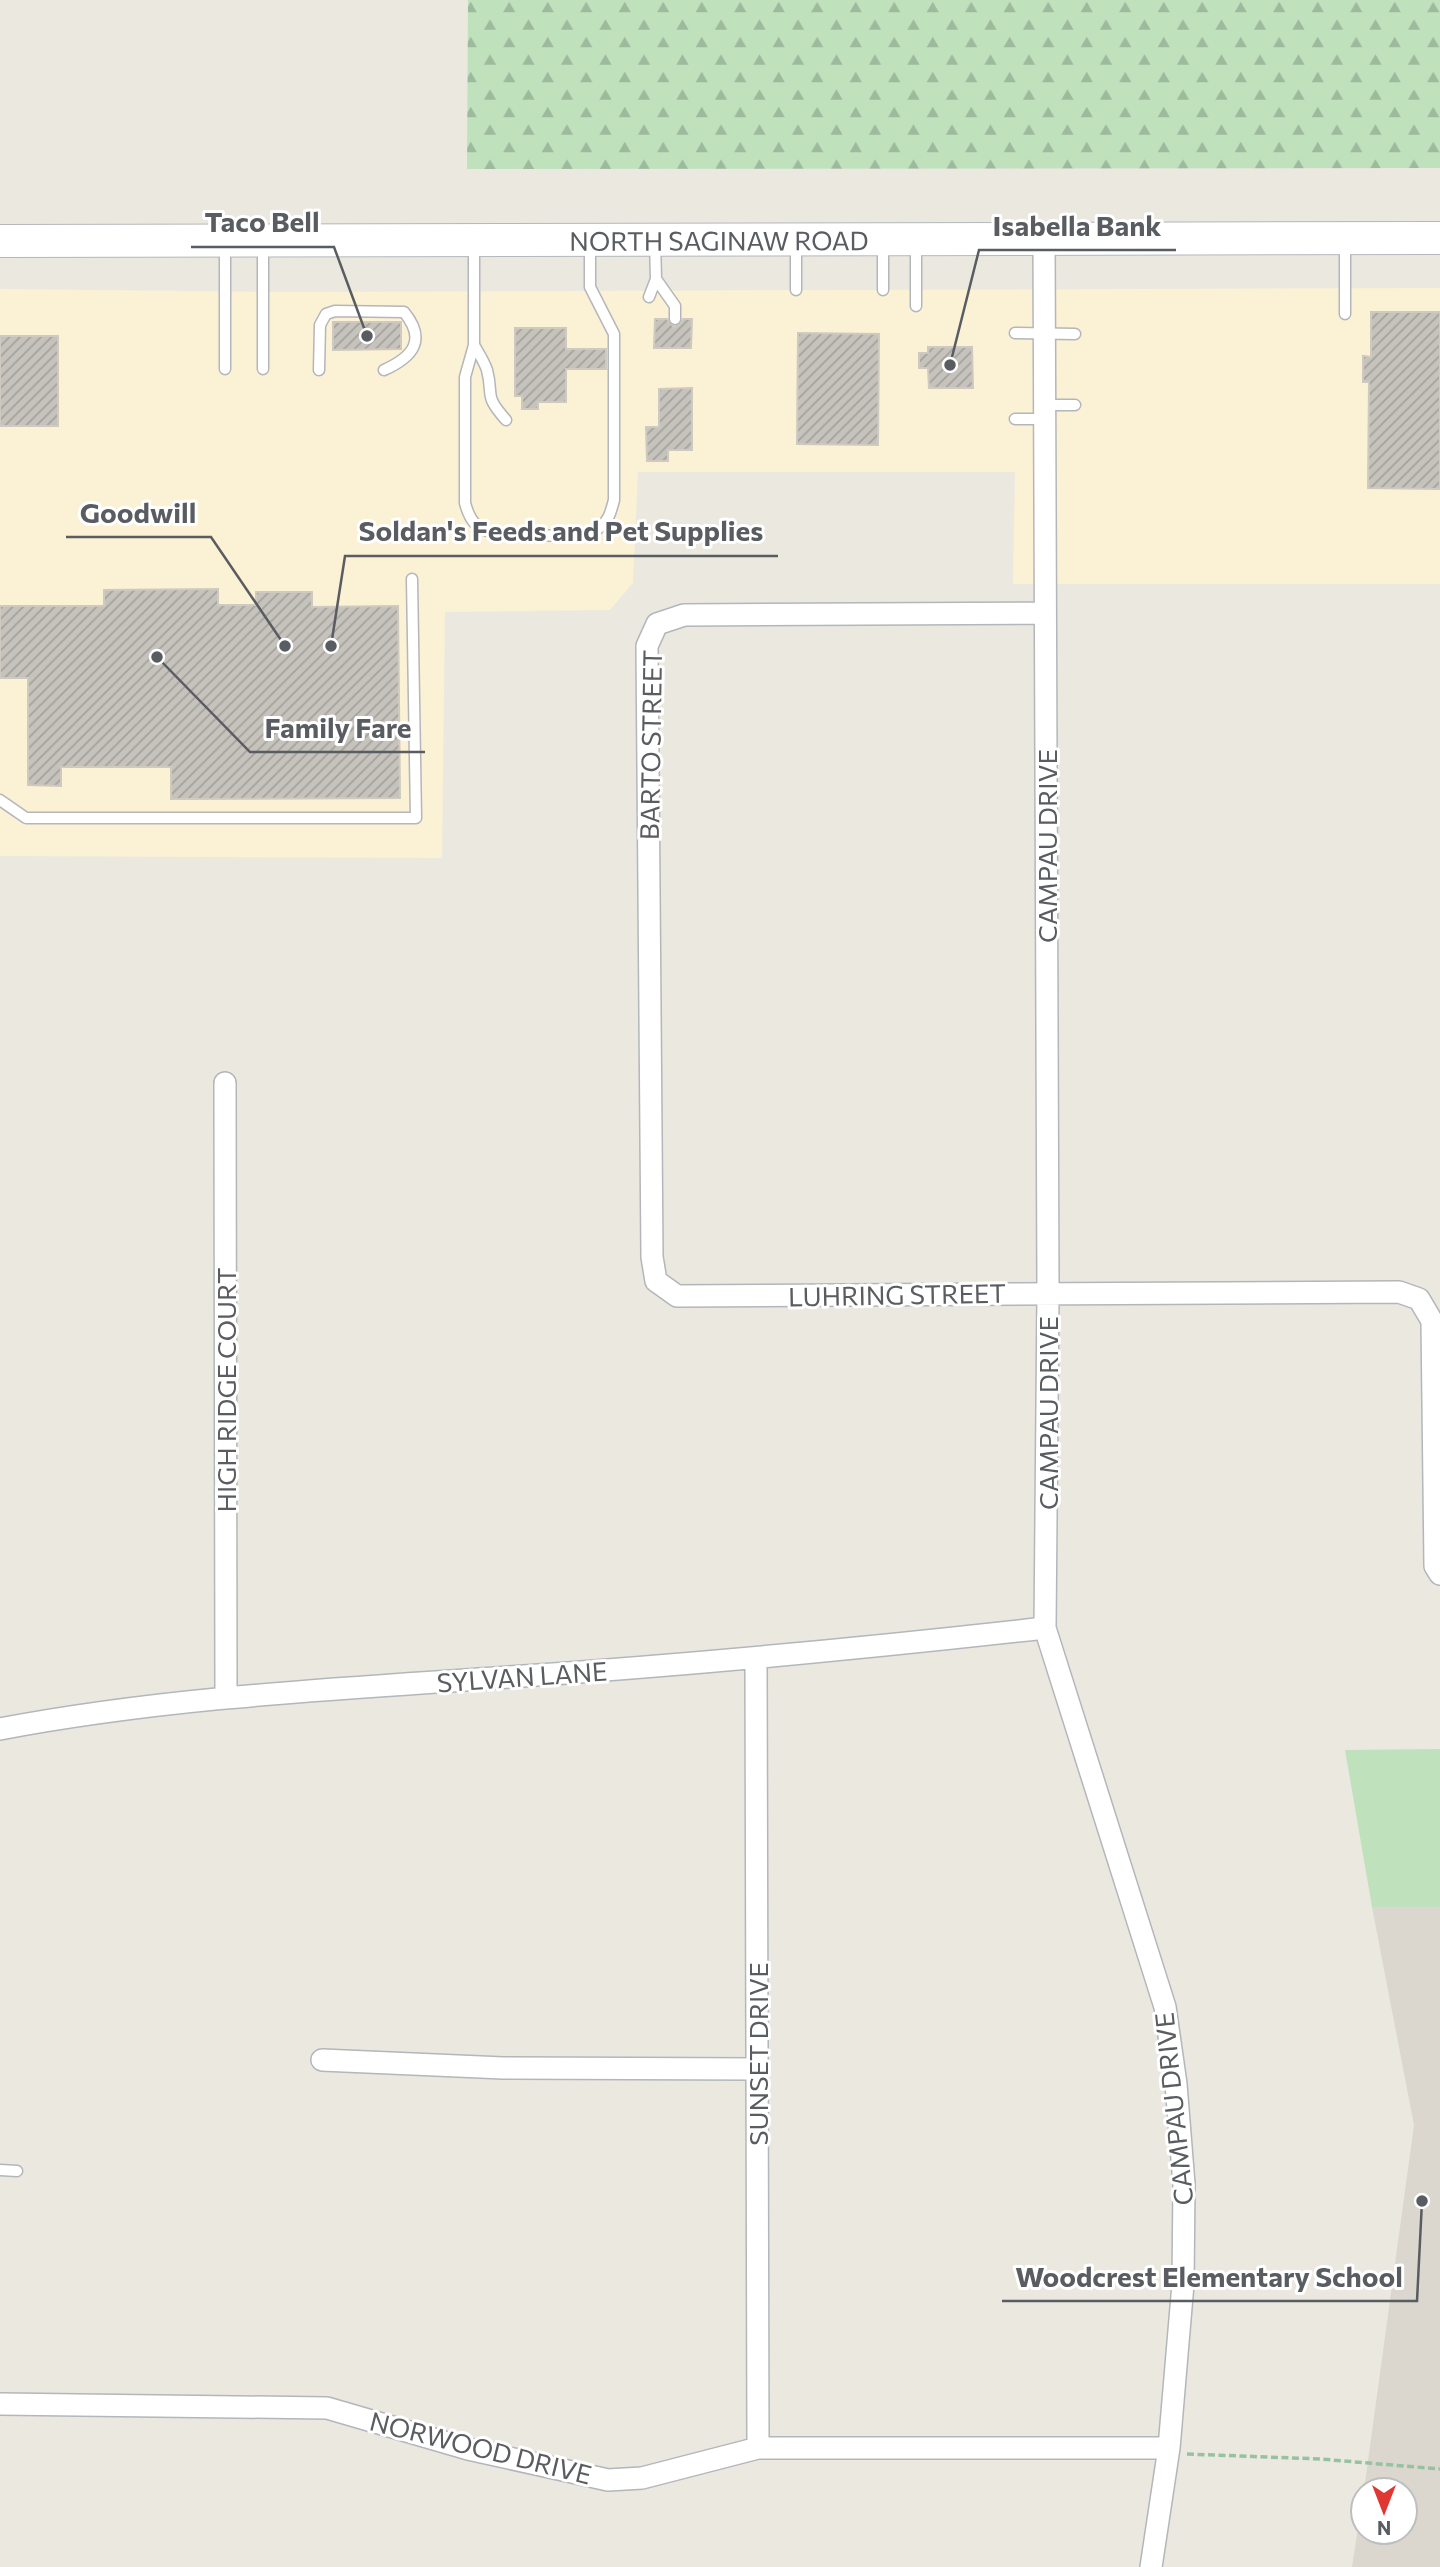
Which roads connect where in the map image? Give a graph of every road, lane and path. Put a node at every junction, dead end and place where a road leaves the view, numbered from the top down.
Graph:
1 (1044, 238) junction
2 (1345, 238) junction
3 (1440, 238) edge
4 (590, 239) junction
5 (655, 239) junction
6 (796, 239) junction
7 (883, 239) junction
8 (916, 239) junction
9 (225, 240) junction
10 (263, 240) junction
11 (474, 240) junction
12 (0, 241) edge
13 (656, 279) junction
14 (796, 290) dead end
15 (883, 290) dead end
16 (649, 297) dead end
17 (916, 306) dead end
18 (1345, 314) dead end
19 (675, 319) dead end
20 (1014, 333) dead end
21 (1045, 333) junction
22 (1075, 334) dead end
23 (474, 345) junction
24 (225, 369) dead end
25 (263, 369) dead end
26 (319, 370) dead end
27 (384, 370) dead end
28 (1075, 405) dead end
29 (1045, 412) junction
30 (1015, 419) dead end
31 (506, 420) dead end
32 (412, 579) dead end
33 (1045, 613) junction
34 (0, 800) edge
35 (225, 1083) dead end
36 (652, 1257) joint
37 (1048, 1293) junction
38 (1438, 1570) edge
39 (1045, 1628) junction
40 (756, 1660) junction
41 (226, 1698) junction
42 (0, 1729) edge
43 (323, 2060) dead end
44 (757, 2069) junction
45 (0, 2170) edge
46 (17, 2171) dead end
47 (0, 2404) edge
48 (758, 2448) junction
49 (1168, 2451) junction
50 (1440, 2469) edge
51 (1151, 2567) edge

1 - 2 main road, NORTH SAGINAW ROAD
1 - 8 main road, NORTH SAGINAW ROAD
1 - 21 street, CAMPAU DRIVE
2 - 3 main road, NORTH SAGINAW ROAD
2 - 18 lane
4 - 5 main road, NORTH SAGINAW ROAD
4 - 11 main road, NORTH SAGINAW ROAD
4 - 23 lane
5 - 6 main road, NORTH SAGINAW ROAD
5 - 13 lane
6 - 7 main road, NORTH SAGINAW ROAD
6 - 14 lane
7 - 8 main road, NORTH SAGINAW ROAD
7 - 15 lane
8 - 17 lane
9 - 10 main road, NORTH SAGINAW ROAD
9 - 12 main road, NORTH SAGINAW ROAD
9 - 24 lane
10 - 11 main road, NORTH SAGINAW ROAD
10 - 25 lane
11 - 23 lane
13 - 16 lane
13 - 19 lane
20 - 21 lane
21 - 22 lane
21 - 29 street, CAMPAU DRIVE
23 - 31 lane
26 - 27 lane
28 - 29 lane
29 - 30 lane
29 - 33 street, CAMPAU DRIVE
32 - 34 lane
33 - 36 street, BARTO STREET
33 - 37 street, CAMPAU DRIVE
35 - 41 street, HIGH RIDGE COURT
36 - 37 street, LUHRING STREET
37 - 38 street, LUHRING STREET
37 - 39 street, CAMPAU DRIVE
39 - 40 street, SYLVAN LANE
39 - 49 street, CAMPAU DRIVE
40 - 41 street, SYLVAN LANE
40 - 44 street, SUNSET DRIVE
41 - 42 street, SYLVAN LANE
43 - 44 street
44 - 48 street, SUNSET DRIVE
45 - 46 lane
47 - 48 street, NORWOOD DRIVE
48 - 49 street, NORWOOD DRIVE
49 - 50 path
49 - 51 street, CAMPAU DRIVE

